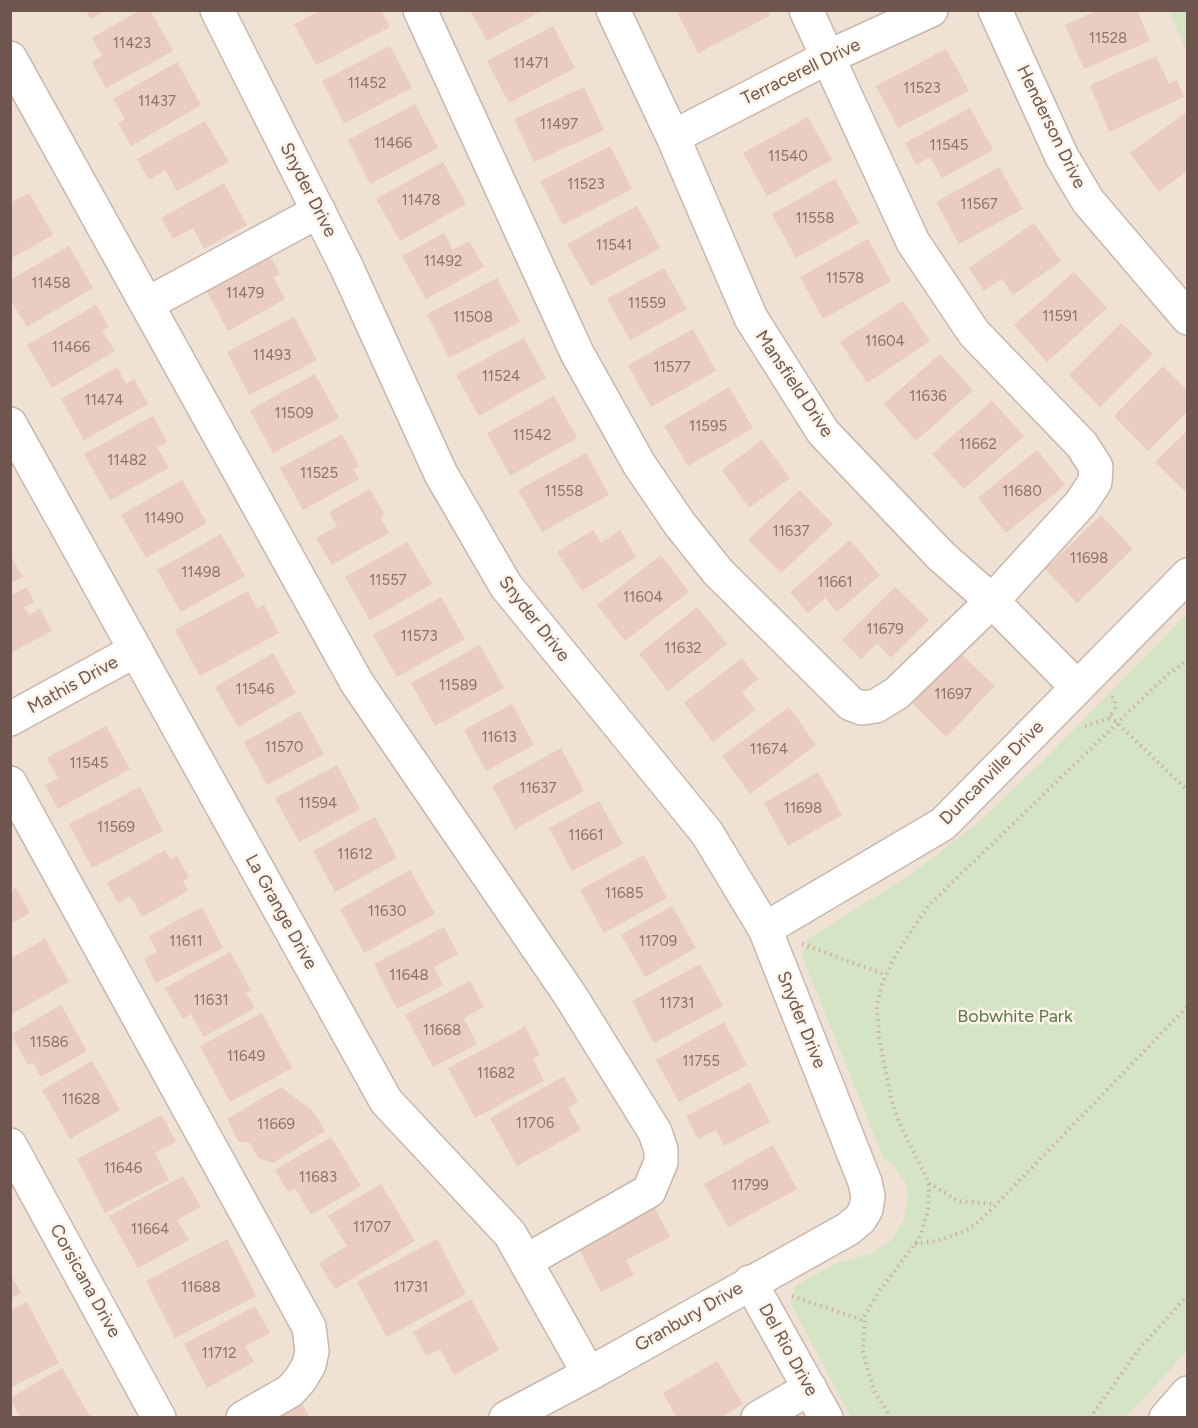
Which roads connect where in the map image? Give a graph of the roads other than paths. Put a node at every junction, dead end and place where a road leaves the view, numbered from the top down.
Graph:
1 (217, 10) edge
2 (420, 10) edge
3 (613, 10) edge
4 (806, 10) edge
5 (931, 10) edge
6 (995, 10) edge
7 (828, 57) junction
8 (10, 58) edge
9 (674, 137) junction
10 (319, 211) junction
11 (147, 304) junction
12 (1188, 318) edge
13 (10, 424) edge
14 (1188, 575) edge
15 (992, 601) junction
16 (136, 650) junction
17 (1092, 688) junction
18 (10, 719) edge
19 (10, 783) edge
20 (765, 930) junction
21 (10, 1145) edge
22 (866, 1209) joint
23 (526, 1261) junction
24 (750, 1282) junction
25 (589, 1374) junction
26 (810, 1388) junction
27 (159, 1418) edge
28 (243, 1418) edge
29 (506, 1418) edge
30 (758, 1418) edge
31 (826, 1418) edge

1 - 10 street, Snyder Drive
2 - 15 street
3 - 9 street, Mansfield Drive
4 - 7 street
5 - 7 street, Terracerell Drive
6 - 12 street, Henderson Drive
7 - 9 street, Terracerell Drive
7 - 15 street
8 - 11 street
9 - 15 street, Mansfield Drive
10 - 11 street
10 - 20 street, Snyder Drive
11 - 23 street
13 - 16 street, La Grange Drive
14 - 17 street, Duncanville Drive
15 - 17 street, Mansfield Drive
16 - 18 street, Mathis Drive
16 - 23 street, La Grange Drive
17 - 20 street, Duncanville Drive
19 - 28 street
20 - 22 street, Snyder Drive
21 - 27 street, Corsicana Drive
22 - 24 street, Granbury Drive
23 - 25 street, La Grange Drive
24 - 25 street, Granbury Drive
24 - 26 street, Del Rio Drive
25 - 29 street, Granbury Drive
26 - 30 street
26 - 31 street, Del Rio Drive

